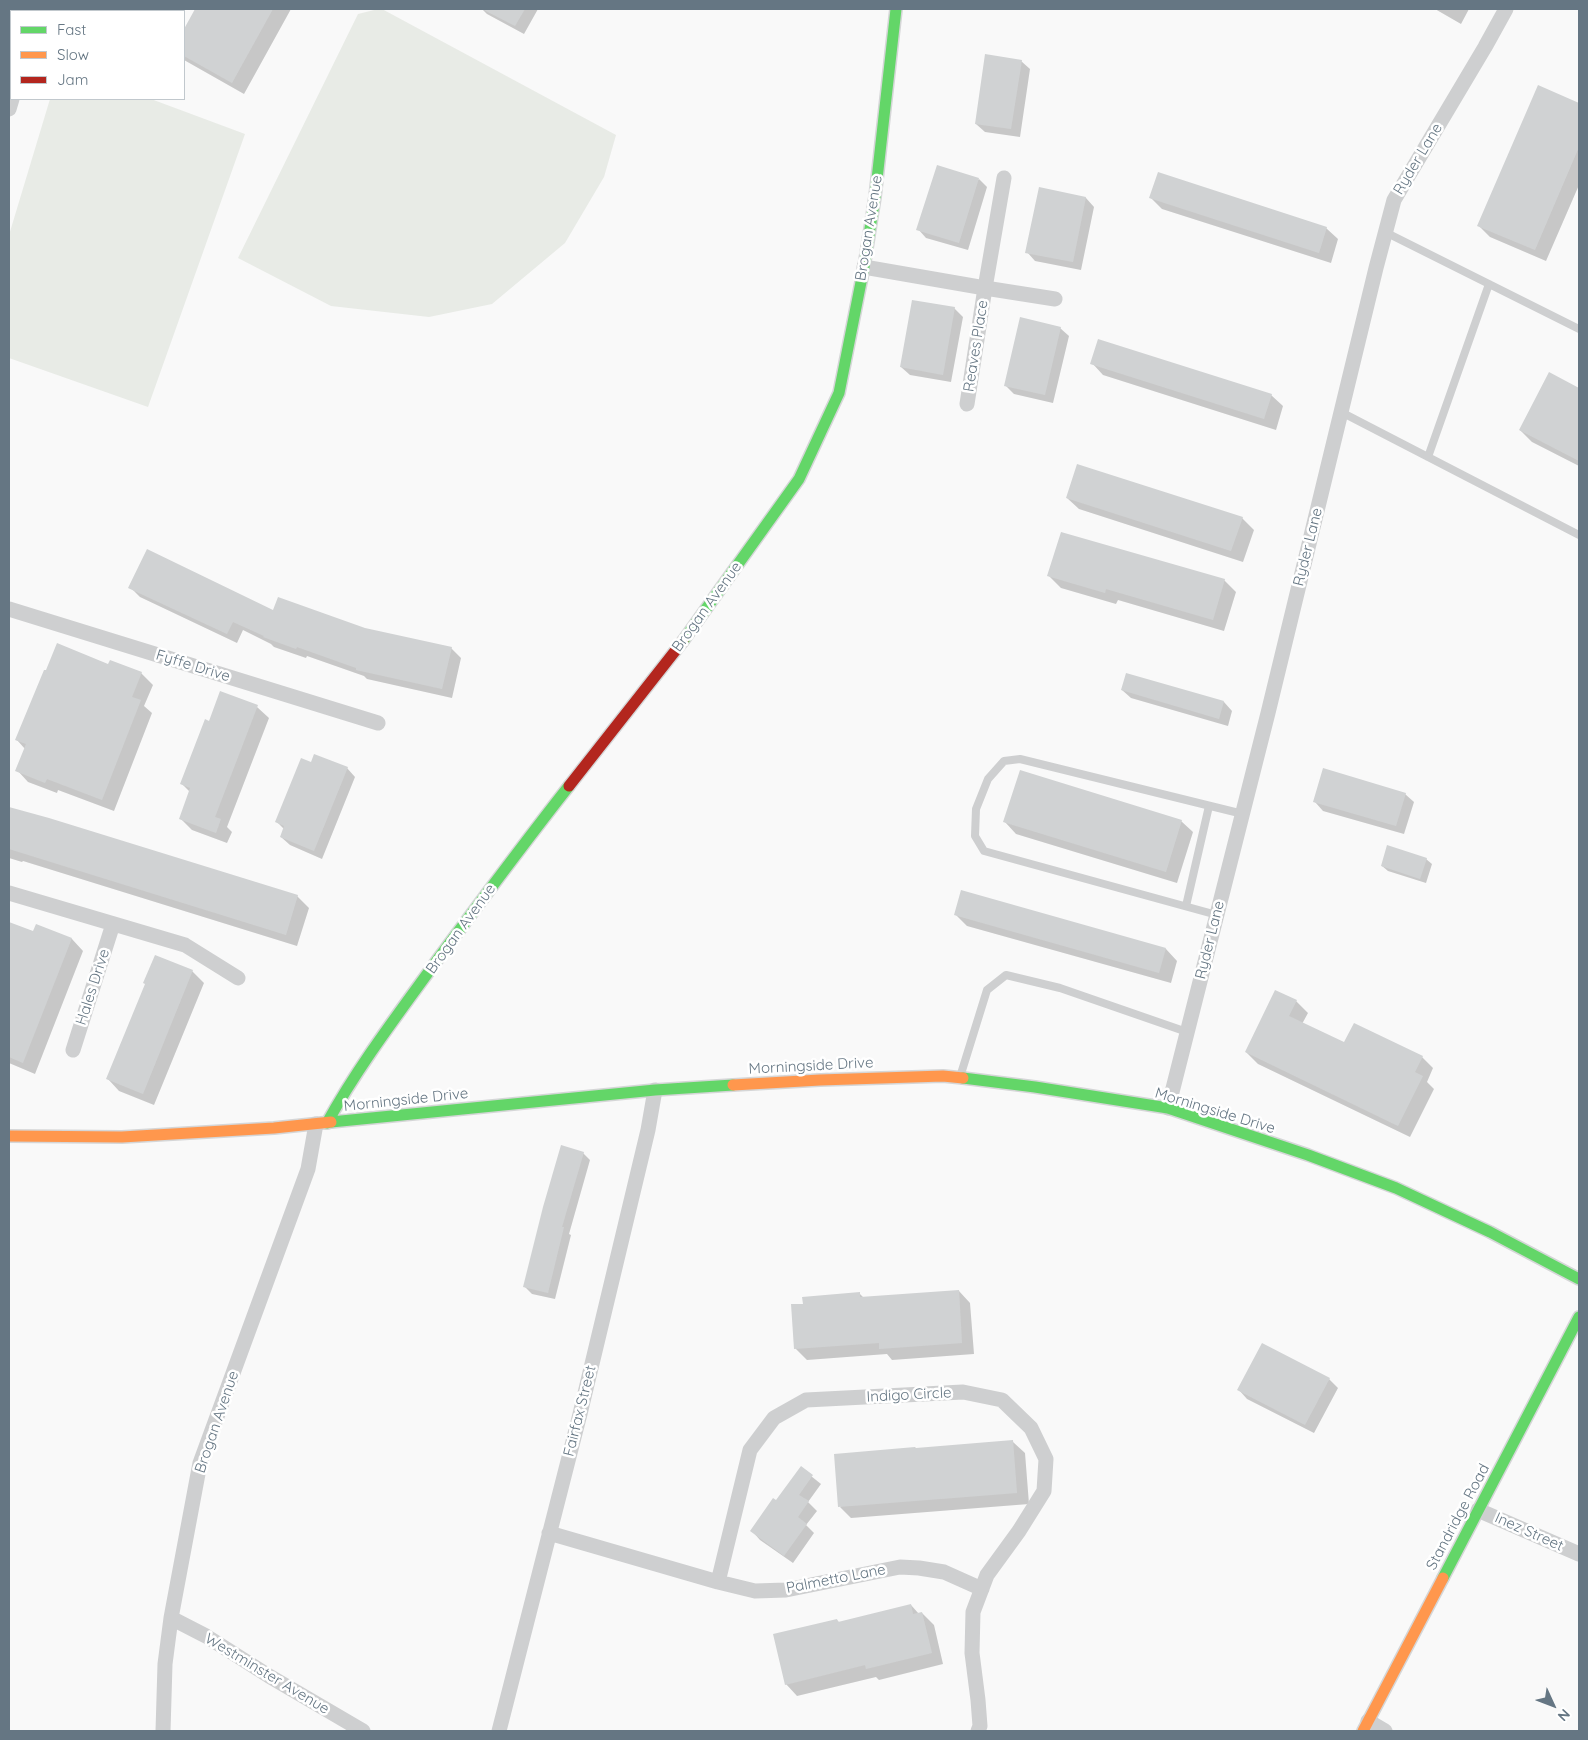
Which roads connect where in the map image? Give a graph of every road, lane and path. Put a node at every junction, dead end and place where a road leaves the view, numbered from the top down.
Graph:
1 (896, 9) edge
2 (1506, 9) edge
3 (1004, 178) dead end
4 (1385, 232) junction
5 (864, 267) junction
6 (1490, 284) junction
7 (985, 288) junction
8 (1055, 298) dead end
9 (1579, 329) edge
10 (967, 404) dead end
11 (1341, 412) junction
12 (1428, 457) junction
13 (1579, 536) edge
14 (9, 609) edge
15 (378, 723) dead end
16 (1209, 806) junction
17 (1243, 814) junction
18 (9, 893) edge
19 (1186, 906) junction
20 (1217, 915) junction
21 (114, 924) junction
22 (238, 978) dead end
23 (1187, 1032) junction
24 (73, 1050) dead end
25 (960, 1078) junction
26 (655, 1090) junction
27 (1168, 1108) junction
28 (321, 1124) junction
29 (9, 1136) edge
30 (1579, 1279) edge
31 (1579, 1317) edge
32 (1478, 1510) junction
33 (549, 1533) junction
34 (1579, 1554) edge
35 (718, 1582) junction
36 (982, 1589) junction
37 (171, 1618) junction
38 (1366, 1726) edge
39 (163, 1731) edge
40 (363, 1731) edge
41 (499, 1731) edge
42 (978, 1731) edge
43 (1385, 1731) edge

1 - 5 street, Brogan Avenue
2 - 4 street, Ryder Lane
3 - 7 street, Reaves Place
4 - 6 lane
4 - 11 street, Ryder Lane
5 - 7 street, Reaves Place
5 - 28 street, Brogan Avenue
6 - 9 lane
6 - 12 lane
7 - 8 street, Reaves Place
7 - 10 street, Reaves Place
11 - 12 lane
11 - 17 street, Ryder Lane
12 - 13 lane
14 - 15 street, Fyffe Drive
16 - 17 lane
16 - 19 lane
16 - 19 lane
17 - 20 street, Ryder Lane
18 - 21 street
19 - 20 lane
20 - 23 street, Ryder Lane
21 - 22 street
21 - 24 street, Hales Drive
23 - 25 lane
23 - 27 street, Ryder Lane
25 - 26 street, Morningside Drive
25 - 27 street, Morningside Drive
26 - 28 street, Morningside Drive
26 - 33 street, Fairfax Street
27 - 30 street, Morningside Drive
28 - 29 street, Morningside Drive
28 - 37 street, Brogan Avenue
31 - 32 street, Standridge Road
32 - 34 street, Inez Street
32 - 38 street, Standridge Road
33 - 35 street, Palmetto Lane
33 - 41 street, Fairfax Street
35 - 36 street, Palmetto Lane
35 - 36 street, Indigo Circle
36 - 42 street
37 - 39 street, Brogan Avenue
37 - 40 street, Westminster Avenue
38 - 43 street

